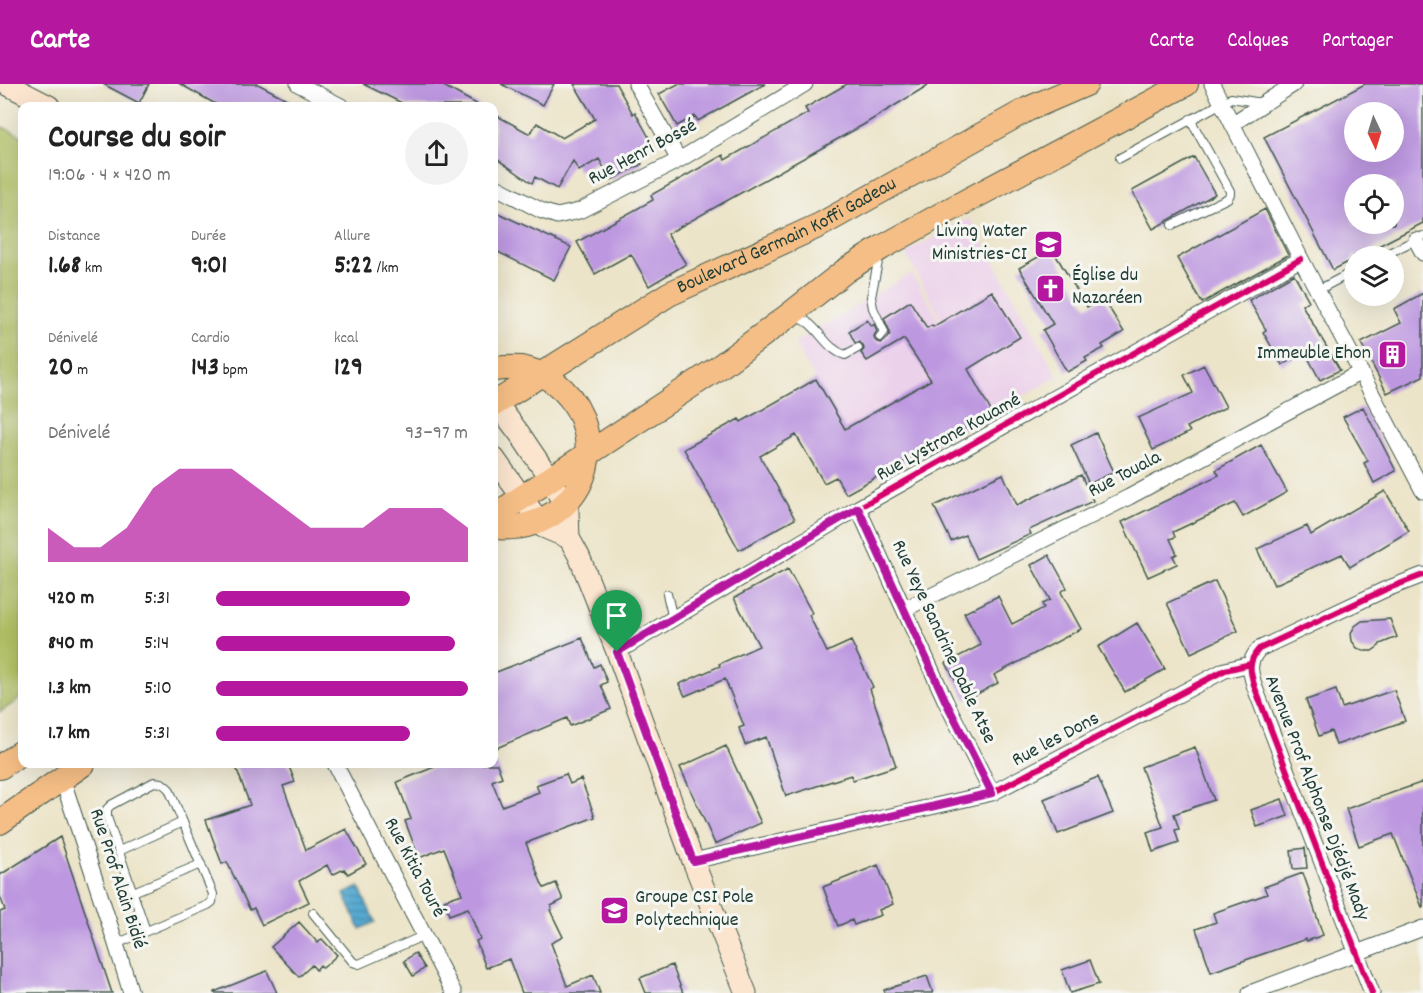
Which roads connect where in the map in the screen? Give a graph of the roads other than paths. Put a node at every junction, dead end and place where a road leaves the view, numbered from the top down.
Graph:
1 (6, 84) edge
2 (298, 84) edge
3 (636, 84) edge
4 (805, 84) edge
5 (1086, 84) edge
6 (1186, 84) edge
7 (1212, 84) edge
8 (1294, 84) edge
9 (41, 102) edge
10 (333, 102) edge
11 (1263, 104) junction
12 (1190, 119) junction
13 (1232, 124) junction
14 (1120, 158) dead end
15 (678, 160) junction
16 (498, 188) edge
17 (1172, 225) dead end
18 (1421, 243) edge
19 (880, 248) junction
20 (1404, 249) edge
21 (1301, 259) junction
22 (1344, 276) edge
23 (1318, 290) junction
24 (788, 316) junction
25 (880, 337) dead end
26 (858, 348) dead end
27 (498, 368) edge
28 (1361, 372) junction
29 (540, 375) junction
30 (498, 400) edge
31 (498, 407) edge
32 (588, 454) junction
33 (498, 465) edge
34 (550, 479) junction
35 (1423, 491) edge
36 (521, 498) junction
37 (564, 505) junction
38 (858, 508) junction
39 (498, 513) edge
40 (539, 522) junction
41 (498, 527) edge
42 (569, 538) junction
43 (1423, 575) edge
44 (667, 594) dead end
45 (905, 609) junction
46 (673, 619) junction
47 (617, 652) junction
48 (1251, 664) junction
49 (18, 755) edge
50 (0, 767) edge
51 (77, 768) edge
52 (337, 768) edge
53 (62, 778) junction
54 (992, 793) junction
55 (0, 822) edge
56 (183, 822) junction
57 (119, 851) junction
58 (693, 861) junction
59 (201, 864) junction
60 (133, 892) junction
61 (313, 913) dead end
62 (1423, 928) edge
63 (146, 931) junction
64 (424, 935) junction
65 (116, 944) junction
66 (1357, 953) junction
67 (131, 993) edge
68 (454, 993) edge
69 (746, 993) edge
70 (1250, 993) edge
71 (1372, 993) edge

1 - 9 street
2 - 10 street
3 - 15 street
4 - 15 street, Rue Henri Bossé
5 - 29 main road, Boulevard Germain Koffi Gadeau
6 - 19 main road
7 - 13 street
8 - 11 street
11 - 12 lane
11 - 13 street
12 - 14 lane
12 - 17 lane
13 - 21 street
15 - 16 street, Rue Henri Bossé
18 - 20 lane
19 - 24 main road
19 - 25 lane
21 - 23 street
21 - 38 street, Rue Lystrone Kouamé
22 - 23 lane
23 - 28 street
24 - 26 lane
24 - 32 main road
27 - 29 main road
28 - 35 street
28 - 45 street, Rue Touala
29 - 30 main road, Boulevard Germain Koffi Gadeau
29 - 32 main road
31 - 34 street
32 - 34 main road
32 - 37 main road
33 - 36 street
34 - 36 main road
34 - 37 street
36 - 39 main road
36 - 40 street
37 - 40 main road
37 - 42 street
38 - 45 street, Rue Yeye Sandrine Dable Atse
38 - 46 street, Rue Lystrone Kouamé
40 - 41 main road
40 - 42 street
42 - 47 street
43 - 48 street, Avenue Prof Alphonse Djédjé Mady
44 - 46 lane
45 - 54 street, Rue Yeye Sandrine Dable Atse
46 - 47 street, Rue Lystrone Kouamé
47 - 58 street
48 - 54 street, Rue les Dons
48 - 66 street, Avenue Prof Alphonse Djédjé Mady
49 - 50 main road
51 - 53 main road
52 - 64 street, Rue Kitia Touré
53 - 55 main road
53 - 65 street, Rue Prof Alain Bidié
54 - 58 street, Rue les Dons
56 - 57 lane
56 - 57 lane
56 - 59 lane
57 - 60 lane
58 - 69 street
59 - 60 lane
59 - 63 lane
60 - 63 lane
61 - 64 lane
62 - 66 street
63 - 65 lane
64 - 68 street, Rue Kitia Touré
65 - 67 street, Rue Prof Alain Bidié
66 - 70 street
66 - 71 street, Avenue Prof Alphonse Djédjé Mady

